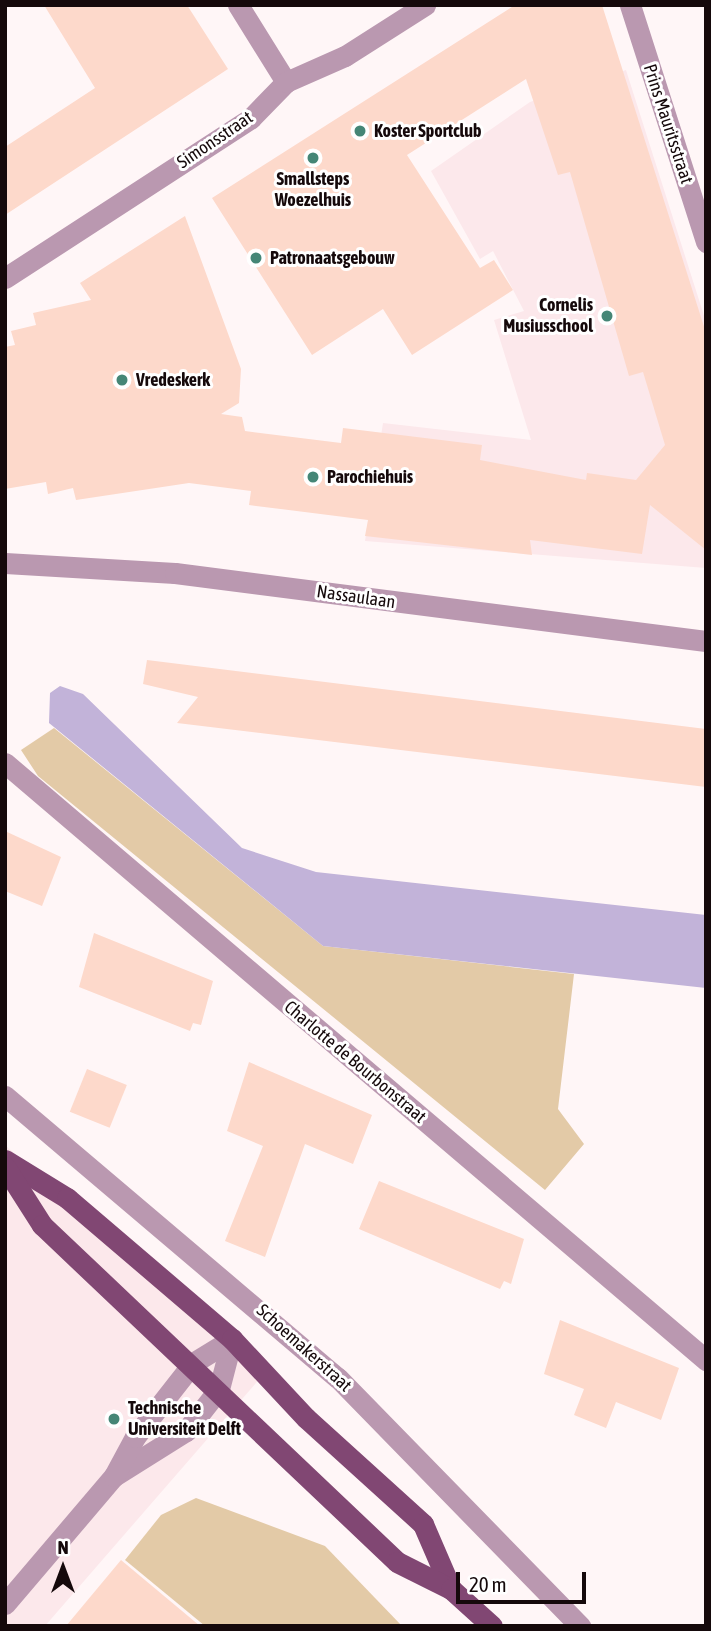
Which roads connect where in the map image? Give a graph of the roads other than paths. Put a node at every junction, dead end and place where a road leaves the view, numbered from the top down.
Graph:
1 (238, 5) edge
2 (425, 5) edge
3 (631, 5) edge
4 (286, 82) junction
5 (706, 242) edge
6 (5, 278) edge
7 (5, 564) edge
8 (706, 641) edge
9 (5, 763) edge
10 (5, 1096) edge
11 (5, 1160) edge
12 (5, 1167) edge
13 (232, 1339) junction
14 (706, 1360) edge
15 (193, 1363) junction
16 (219, 1389) junction
17 (114, 1476) junction
18 (451, 1589) junction
19 (5, 1604) edge
20 (492, 1626) edge
21 (580, 1626) edge

1 - 4 street
2 - 4 street, Simonsstraat
3 - 5 street, Prins Mauritsstraat
4 - 6 street, Simonsstraat
7 - 8 street, Nassaulaan
9 - 14 street, Charlotte de Bourbonstraat
10 - 21 street, Schoemakerstraat
11 - 13 main road
12 - 15 main road
13 - 15 street
13 - 16 street
13 - 18 main road
15 - 16 main road
15 - 17 street
16 - 17 street
16 - 18 main road
17 - 19 street
18 - 20 main road

